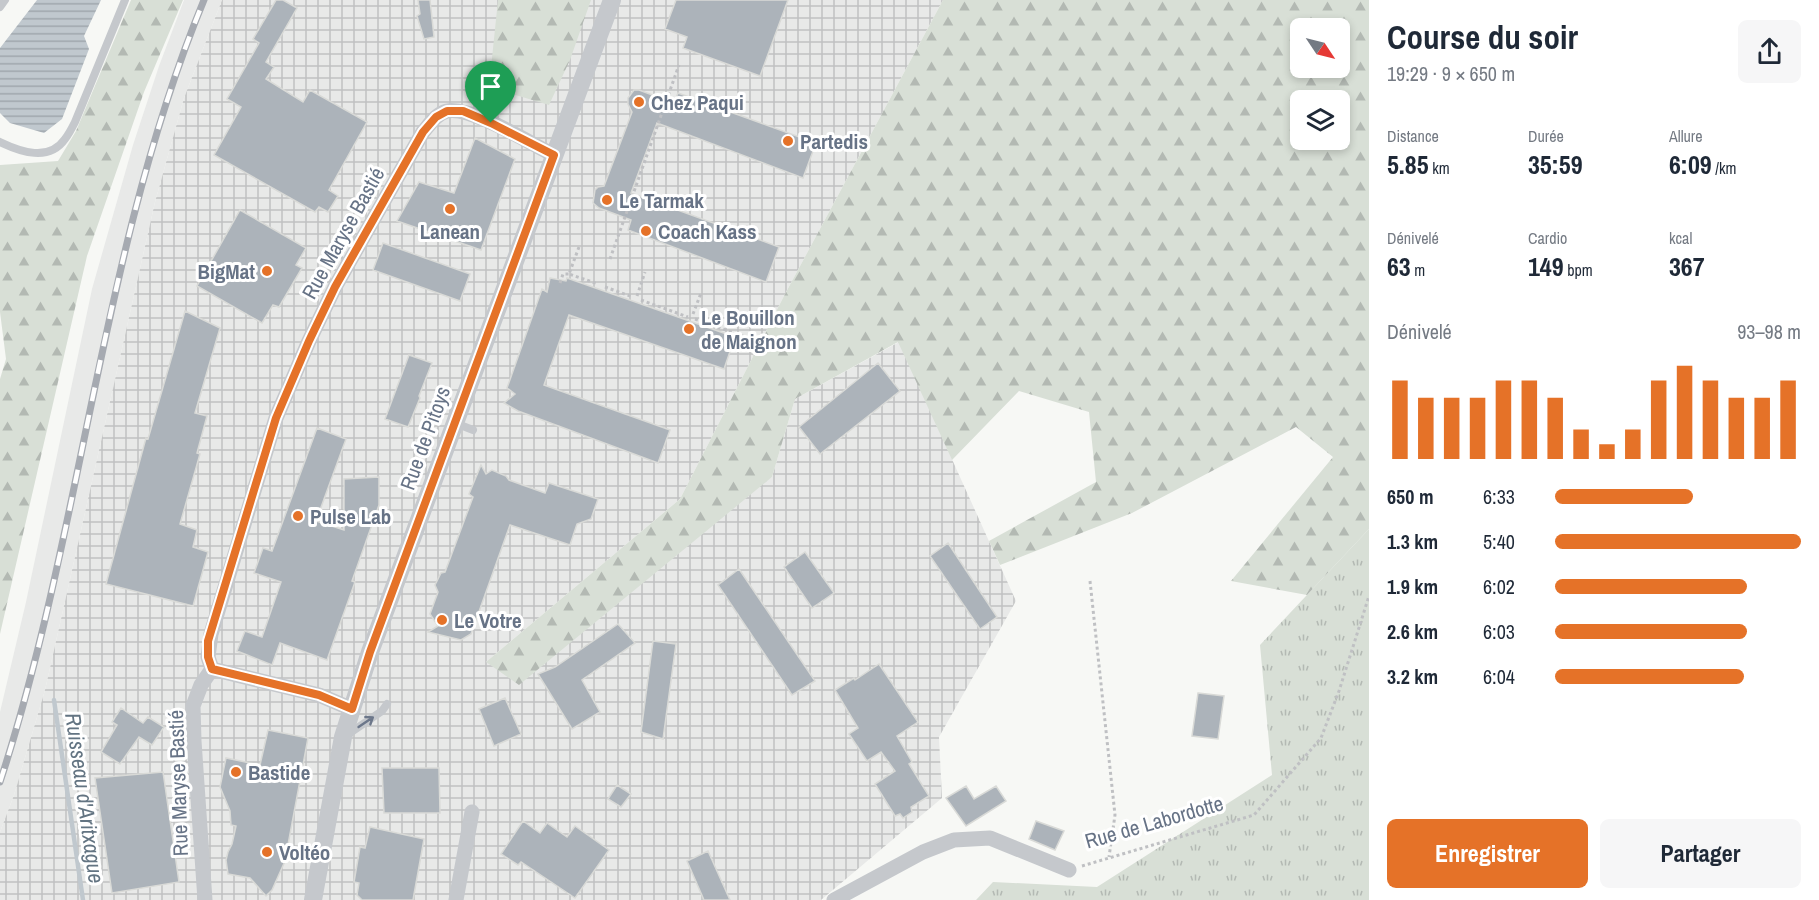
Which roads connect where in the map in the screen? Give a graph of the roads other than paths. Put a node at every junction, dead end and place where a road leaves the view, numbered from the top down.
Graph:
1 (5, 0) edge
2 (125, 0) edge
3 (612, 0) edge
4 (0, 7) edge
5 (0, 142) edge
6 (554, 155) junction
7 (454, 423) junction
8 (473, 430) dead end
9 (212, 669) junction
10 (387, 704) dead end
11 (352, 709) junction
12 (343, 737) junction
13 (472, 812) dead end
14 (1069, 870) road end
15 (205, 900) edge
16 (312, 900) edge
17 (456, 900) edge
18 (834, 900) edge

1 - 4 lane
2 - 5 lane
3 - 6 street, Rue de Pitoys
6 - 7 street, Rue de Pitoys
6 - 9 street, Rue Maryse Bastié
7 - 8 lane
7 - 11 street, Rue de Pitoys
9 - 11 street
9 - 15 street, Rue Maryse Bastié
12 -> 10 lane
11 - 12 street, Rue de Pitoys
12 - 16 street, Rue de Pitoys
13 - 17 street
14 - 18 street, Rue de Labordotte

